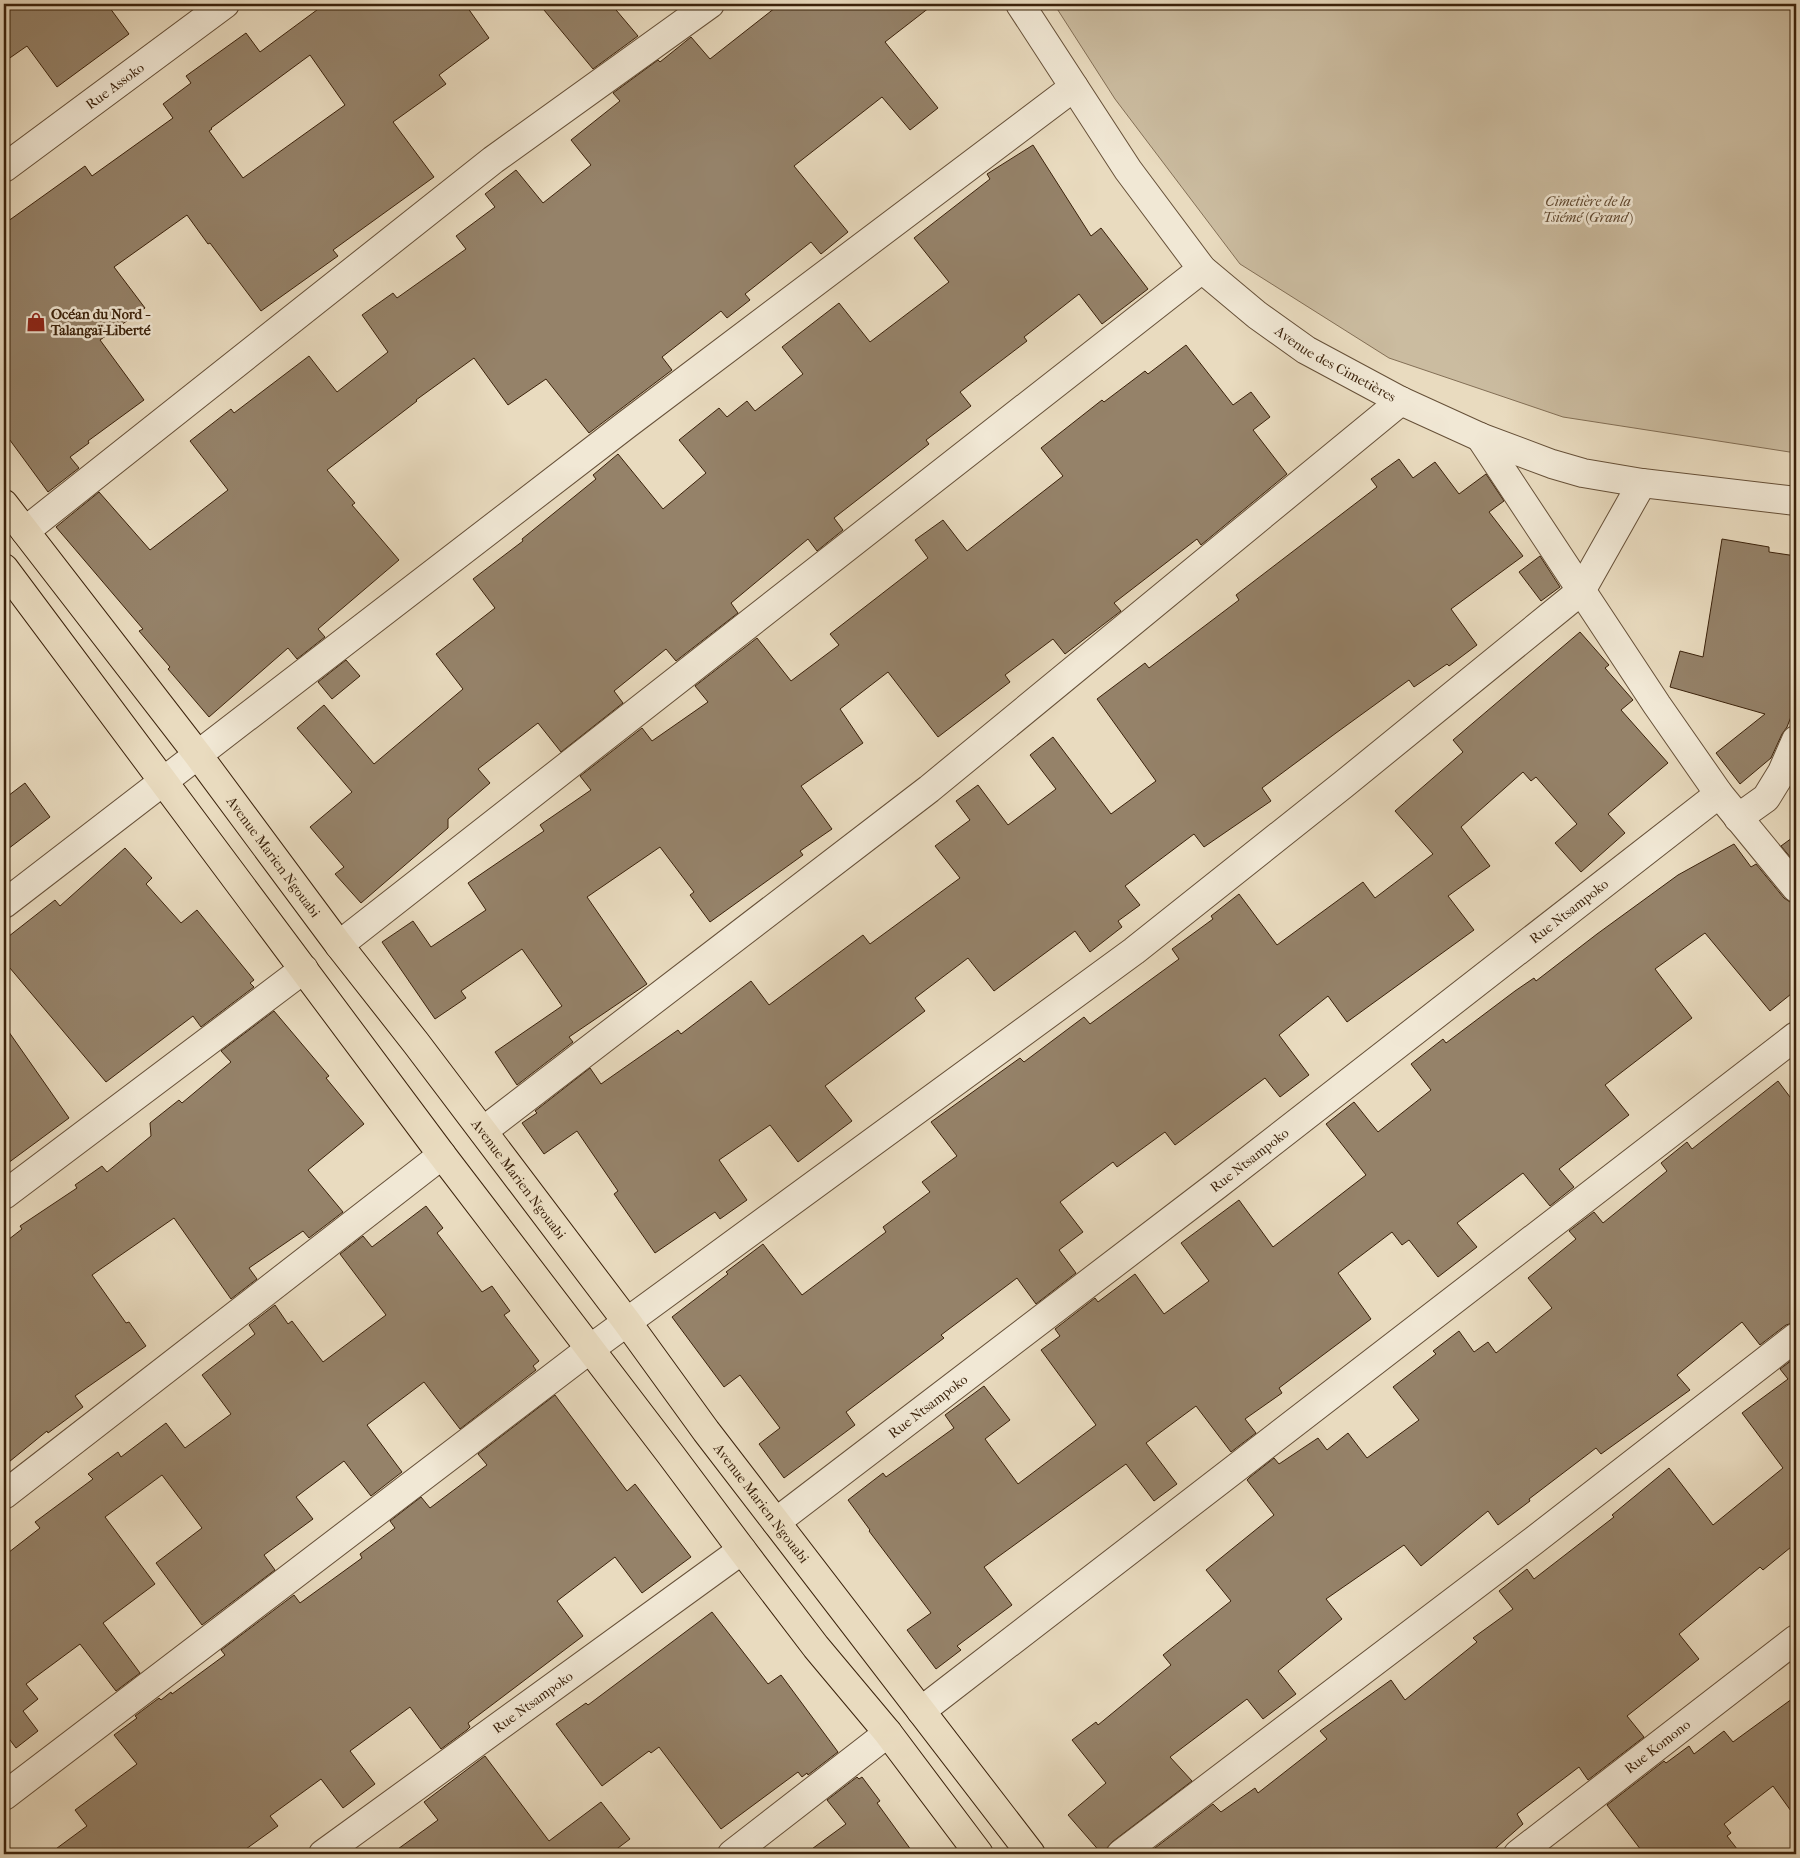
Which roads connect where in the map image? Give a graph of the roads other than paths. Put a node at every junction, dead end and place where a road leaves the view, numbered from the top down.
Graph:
1 (225, 4) edge
2 (710, 4) edge
3 (1020, 4) edge
4 (1074, 87) junction
5 (4, 168) edge
6 (1202, 269) junction
7 (1401, 401) junction
8 (1480, 437) junction
9 (1642, 483) junction
10 (1796, 502) edge
11 (4, 504) edge
12 (24, 531) junction
13 (4, 568) edge
14 (1581, 591) junction
15 (1796, 740) edge
16 (198, 755) junction
17 (164, 782) junction
18 (1719, 794) junction
19 (1738, 818) junction
20 (1796, 888) edge
21 (4, 904) edge
22 (339, 945) junction
23 (304, 969) junction
24 (1796, 1036) edge
25 (483, 1131) junction
26 (442, 1155) junction
27 (4, 1195) edge
28 (626, 1322) junction
29 (1796, 1337) edge
30 (590, 1349) junction
31 (4, 1495) edge
32 (776, 1522) junction
33 (742, 1550) junction
34 (1796, 1639) edge
35 (921, 1711) junction
36 (888, 1733) junction
37 (4, 1796) edge
38 (322, 1854) edge
39 (732, 1854) edge
40 (979, 1854) edge
41 (1031, 1854) edge
42 (1121, 1854) edge
43 (1518, 1854) edge

1 - 5 street, Rue Assoko
2 - 12 street
3 - 4 street, Avenue des Cimetières
4 - 6 street, Avenue des Cimetières
4 - 16 street
6 - 7 street, Avenue des Cimetières
6 - 22 street
7 - 8 street, Avenue des Cimetières
7 - 25 street
8 - 9 street, Avenue des Cimetières
8 - 14 street
9 - 10 street, Avenue des Cimetières
9 - 14 street
11 - 12 main road, Avenue Marien Ngouabi
12 - 16 main road, Avenue Marien Ngouabi
13 - 17 main road
14 - 18 street
14 - 28 street
15 - 19 street
16 - 17 street
16 - 22 main road, Avenue Marien Ngouabi
17 - 21 street
17 - 23 main road
18 - 19 street
18 - 32 street, Rue Ntsampoko
19 - 20 street
22 - 25 main road, Avenue Marien Ngouabi
23 - 26 main road
23 - 27 street
24 - 35 street
25 - 28 main road, Avenue Marien Ngouabi
26 - 30 main road
26 - 31 street
28 - 30 street
28 - 32 main road, Avenue Marien Ngouabi
29 - 42 street
30 - 33 main road
30 - 37 street
32 - 35 main road, Avenue Marien Ngouabi
33 - 36 main road
33 - 38 street, Rue Ntsampoko
34 - 43 street, Rue Komono
35 - 41 main road, Avenue Marien Ngouabi
36 - 39 street
36 - 40 main road

